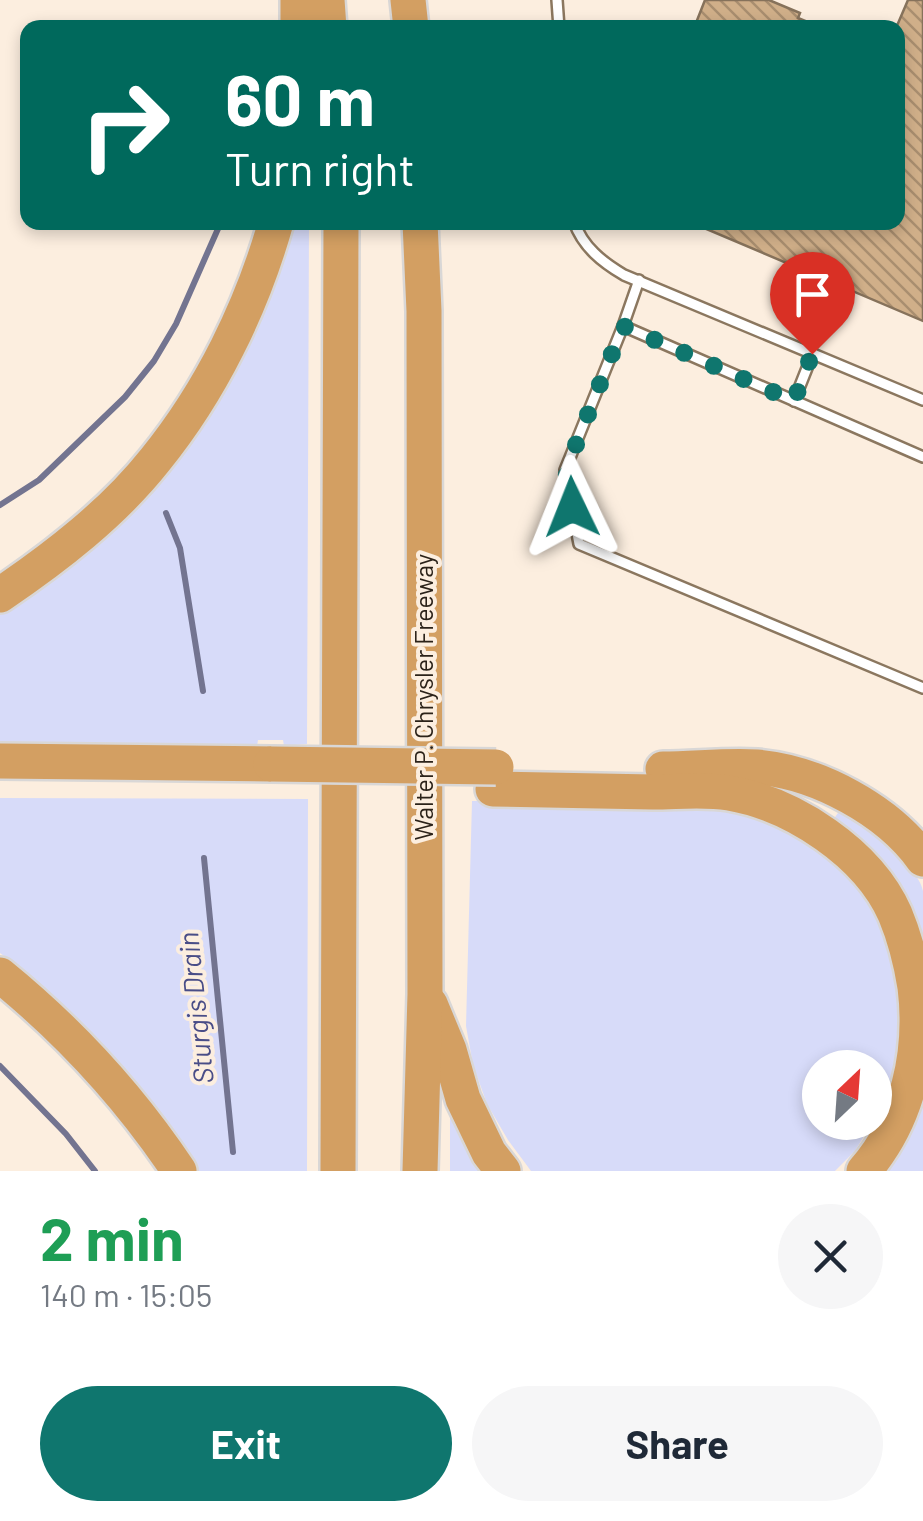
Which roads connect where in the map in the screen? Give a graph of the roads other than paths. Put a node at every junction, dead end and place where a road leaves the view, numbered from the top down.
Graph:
1 (273, 230) edge
2 (341, 230) edge
3 (420, 230) edge
4 (578, 230) edge
5 (639, 280) junction
6 (623, 326) junction
7 (812, 354) junction
8 (923, 400) edge
9 (794, 401) junction
10 (923, 457) edge
11 (0, 595) edge
12 (923, 688) edge
13 (0, 762) edge
14 (270, 775) junction
15 (494, 778) junction
16 (0, 784) edge
17 (923, 859) edge
18 (0, 975) edge
19 (425, 994) junction
20 (179, 1171) edge
21 (338, 1171) edge
22 (420, 1171) edge
23 (503, 1171) edge
24 (864, 1171) edge

1 - 11 highway
2 - 21 highway
3 - 19 highway, Walter P. Chrysler Freeway
4 - 5 lane
5 - 6 lane
5 - 7 lane
6 - 9 lane
6 - 12 lane
7 - 8 lane
7 - 9 lane
9 - 10 lane
13 - 14 highway
14 - 15 highway, bridge
14 - 16 highway
15 - 17 highway
15 - 24 highway
18 - 20 highway
19 - 22 highway, Walter P. Chrysler Freeway
19 - 23 highway

